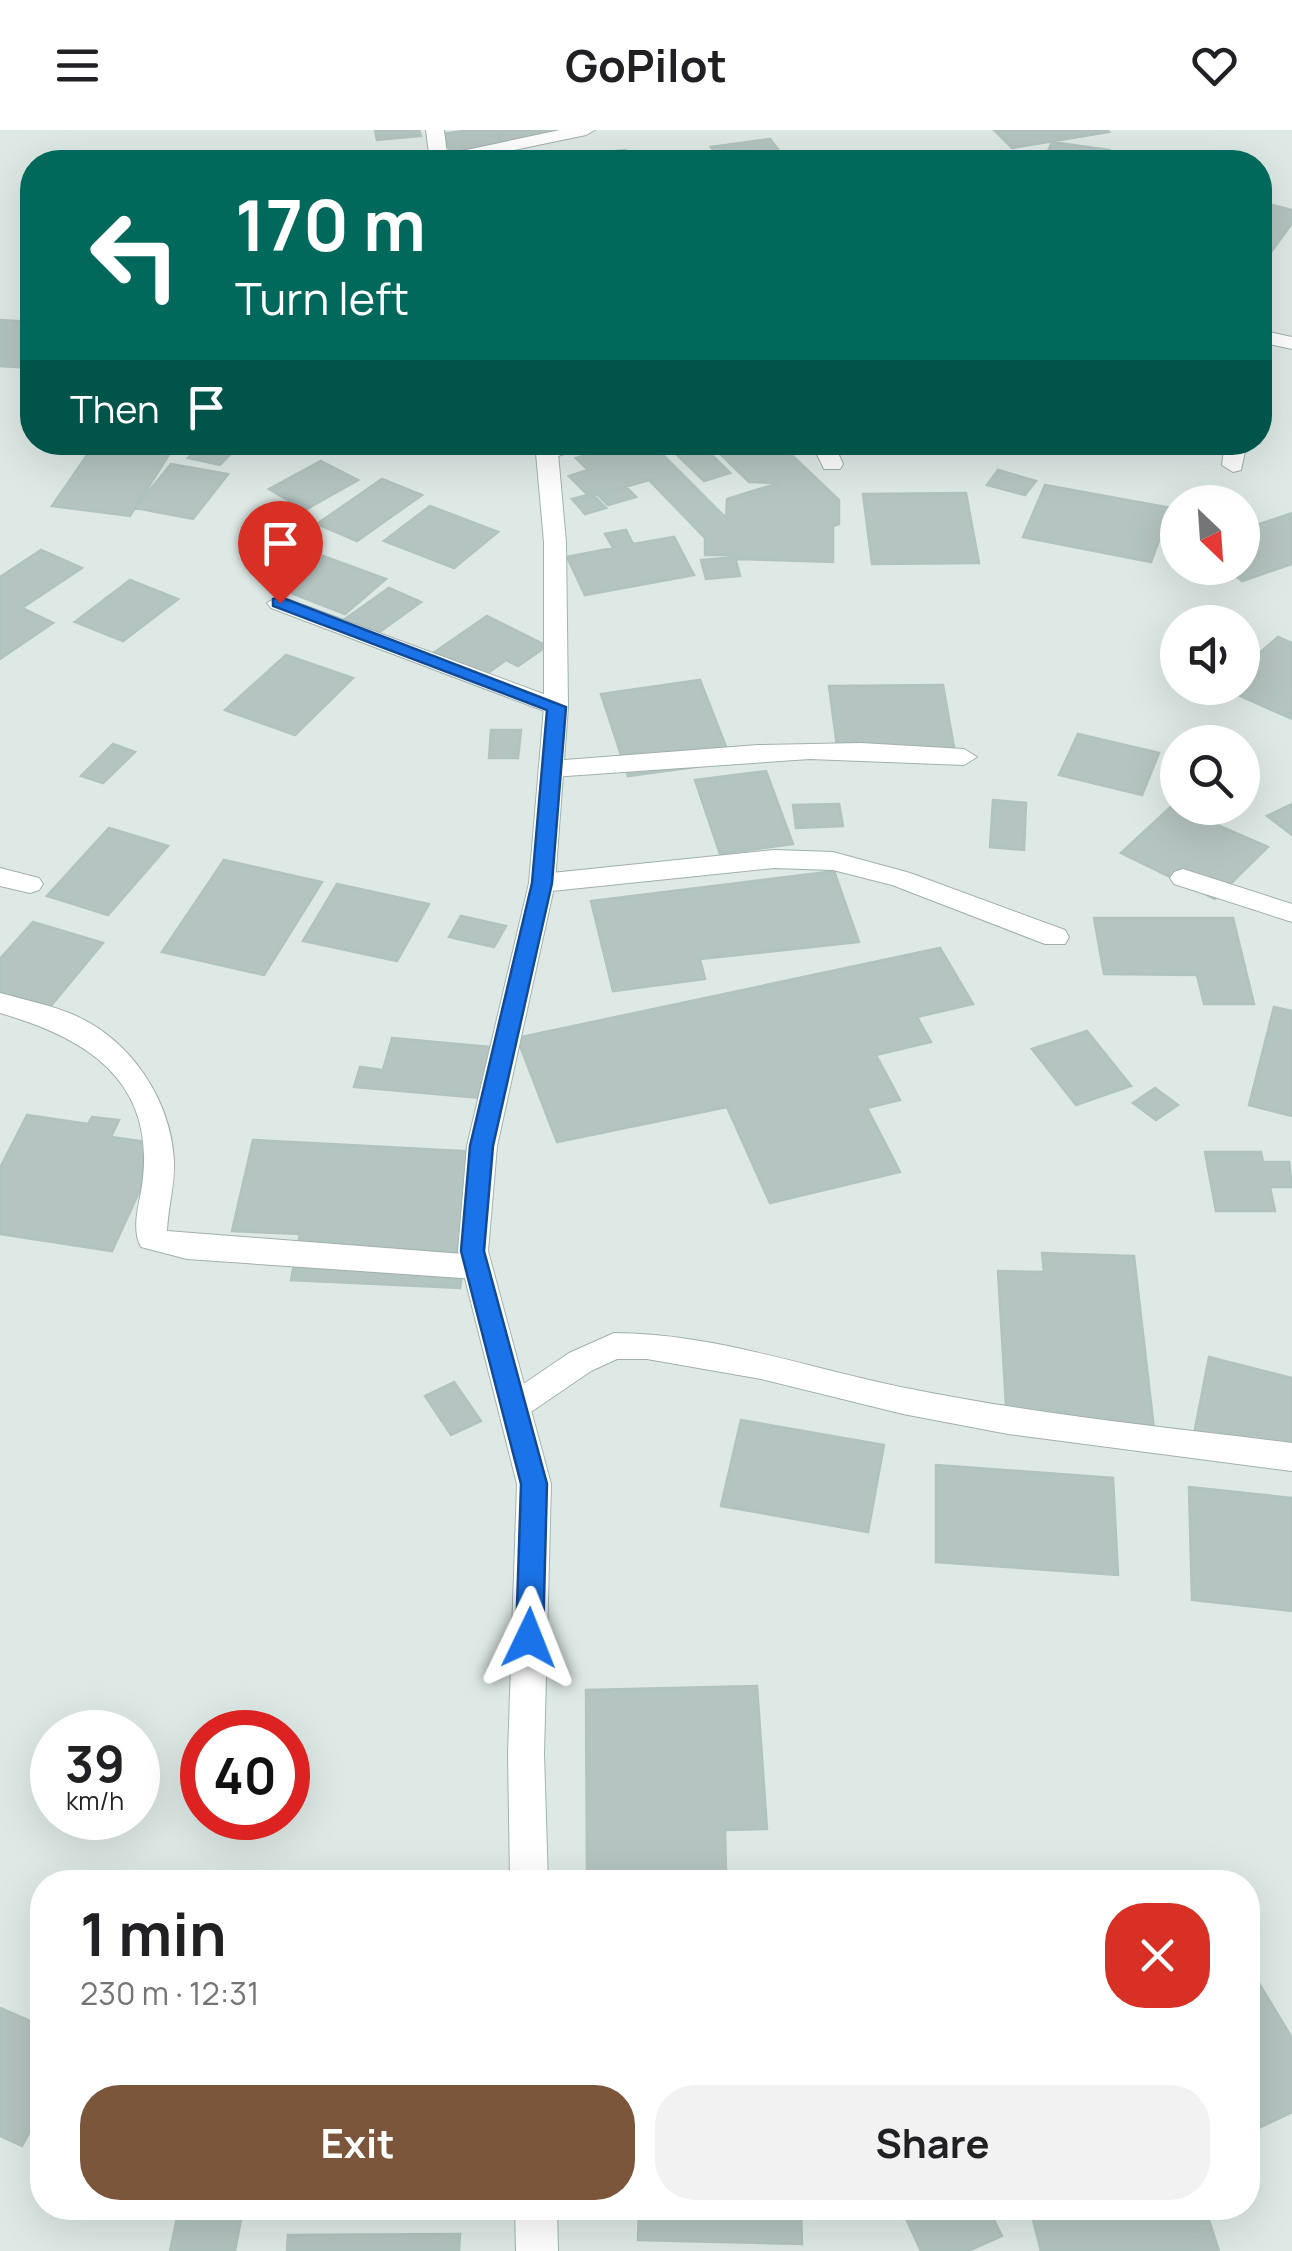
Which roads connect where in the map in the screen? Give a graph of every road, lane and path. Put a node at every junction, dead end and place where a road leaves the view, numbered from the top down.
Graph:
1 (586, 130) edge
2 (494, 150) edge
3 (547, 455) edge
4 (828, 455) edge
5 (832, 464) dead end
6 (280, 603) dead end
7 (556, 707) junction
8 (964, 757) dead end
9 (552, 769) junction
10 (0, 877) edge
11 (1183, 878) dead end
12 (542, 883) junction
13 (30, 884) dead end
14 (1292, 913) edge
15 (1055, 937) dead end
16 (0, 1003) edge
17 (476, 1266) junction
18 (514, 1407) junction
19 (1292, 1457) edge
20 (529, 1870) edge
21 (536, 2220) edge
22 (537, 2251) edge

1 - 2 street
3 - 7 street
4 - 5 street
6 - 7 street
7 - 9 street
8 - 9 street
9 - 12 street
10 - 13 street
11 - 14 street
12 - 15 street
12 - 17 street
16 - 17 street
17 - 18 street
18 - 19 street
18 - 20 street
21 - 22 street

